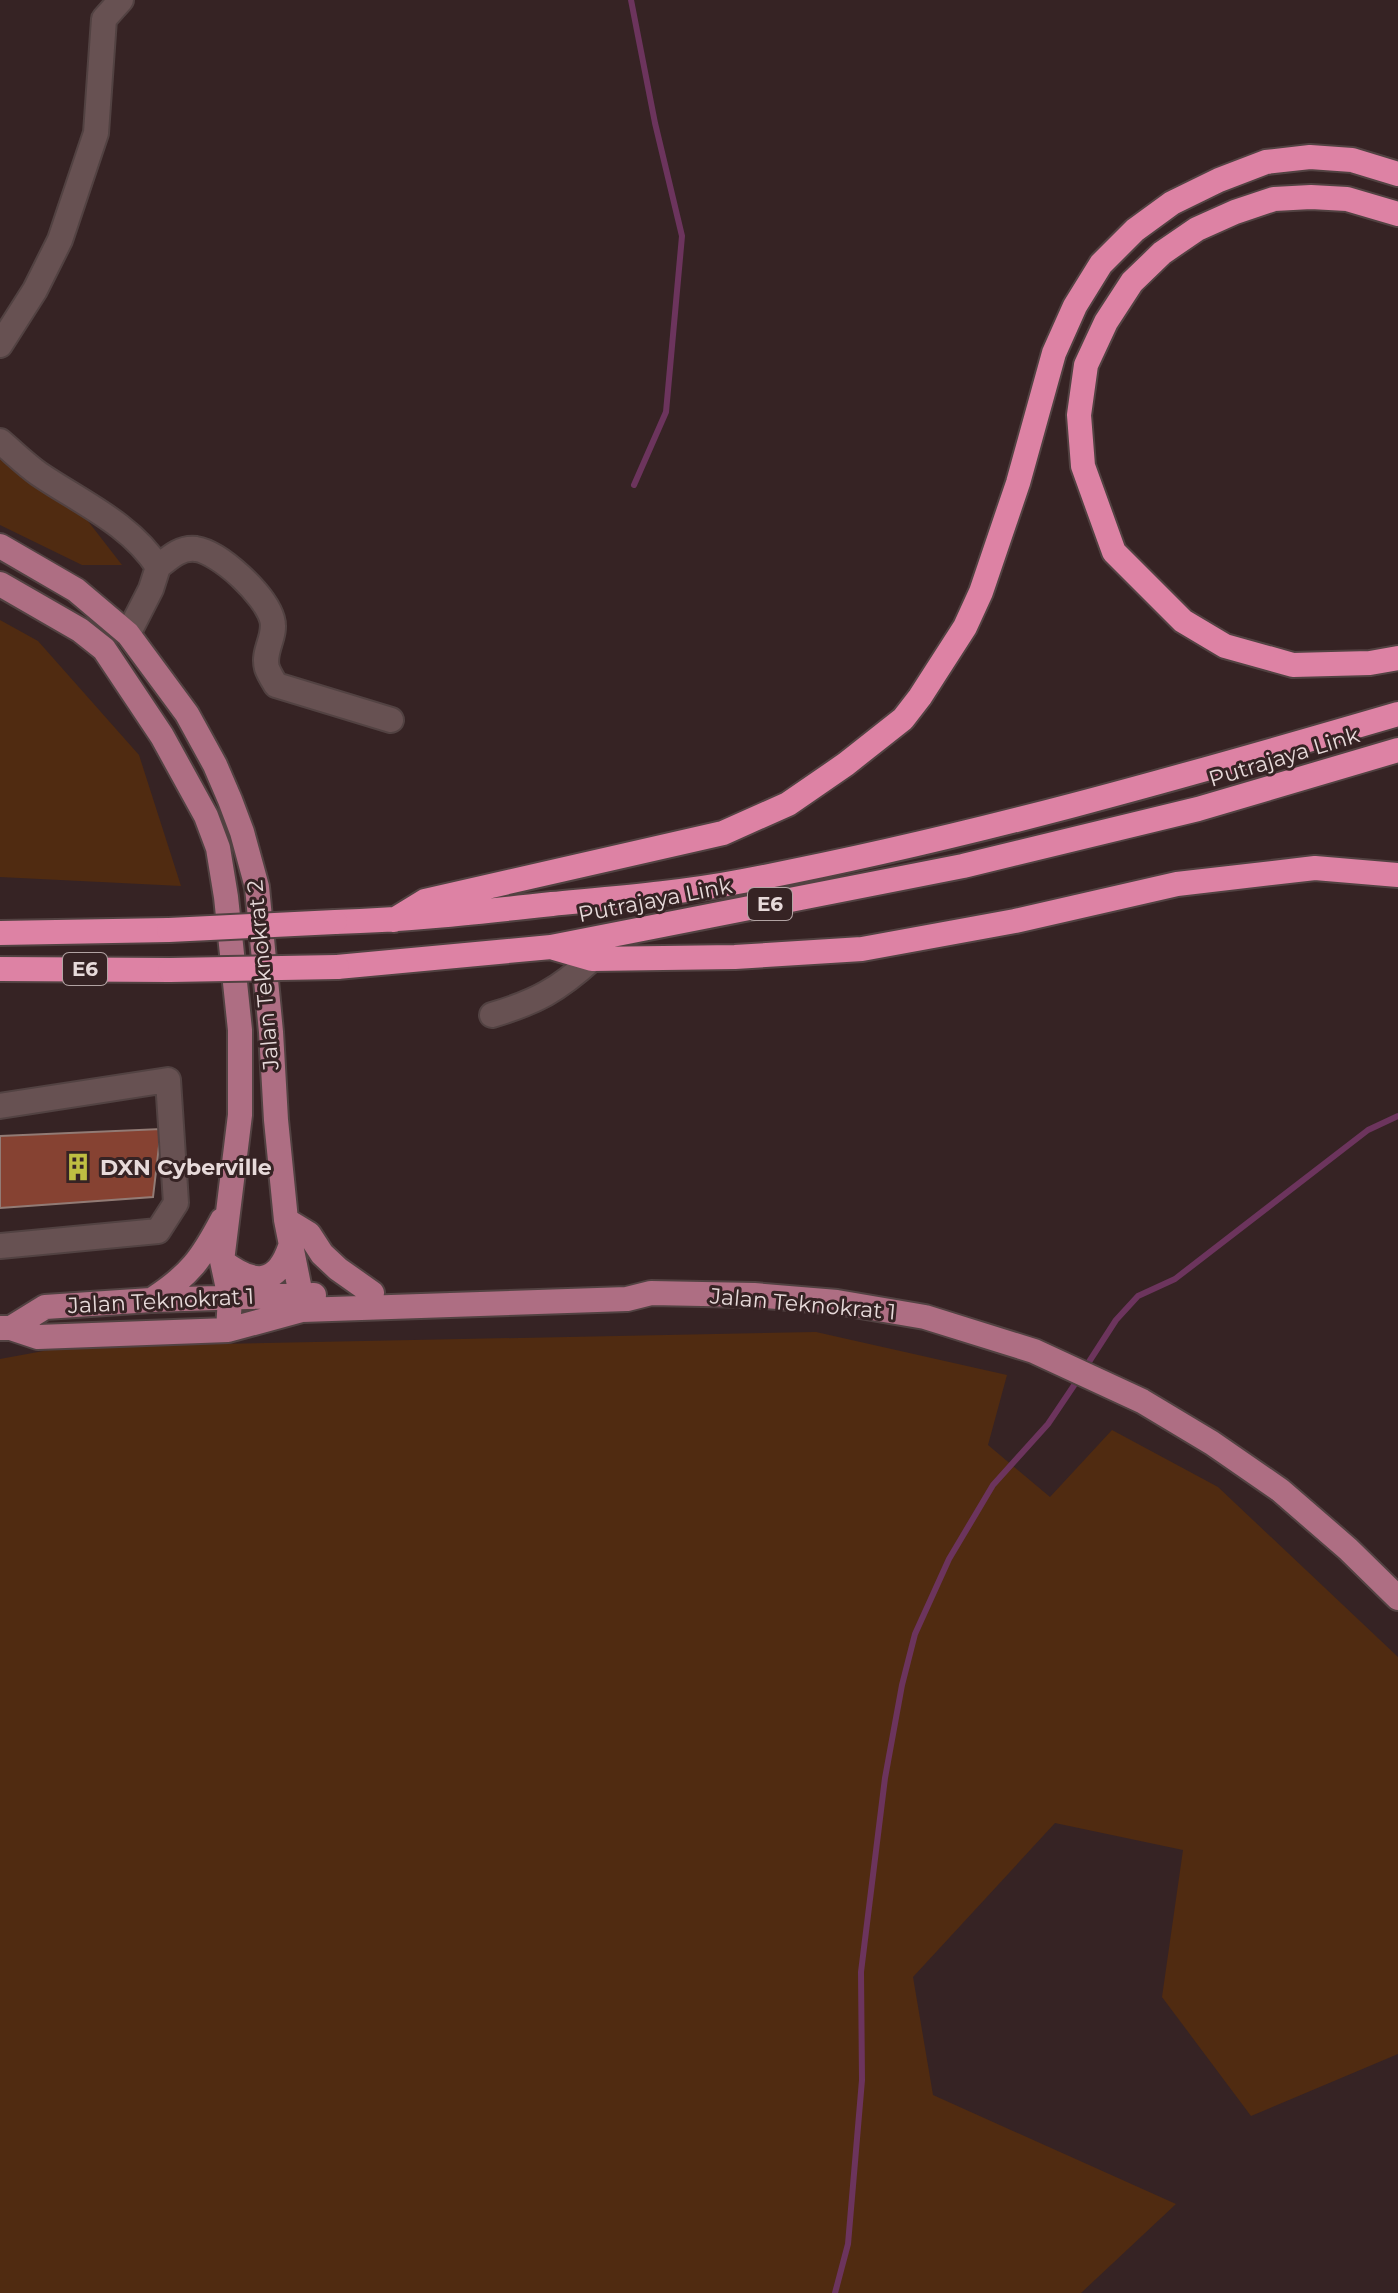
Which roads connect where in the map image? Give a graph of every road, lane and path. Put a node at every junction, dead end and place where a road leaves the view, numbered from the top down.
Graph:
1 (121, 0) edge
2 (1398, 174) edge
3 (1398, 214) edge
4 (0, 345) edge
5 (0, 441) edge
6 (0, 546) edge
7 (158, 567) junction
8 (0, 584) edge
9 (128, 634) junction
10 (1398, 658) edge
11 (1398, 714) edge
12 (391, 720) dead end
13 (1398, 750) edge
14 (1398, 875) edge
15 (394, 920) junction
16 (0, 933) edge
17 (551, 947) junction
18 (592, 959) junction
19 (0, 969) edge
20 (492, 1015) dead end
21 (0, 1106) edge
22 (230, 1204) junction
23 (286, 1220) junction
24 (0, 1246) edge
25 (290, 1247) junction
26 (222, 1261) junction
27 (372, 1293) junction
28 (651, 1293) junction
29 (230, 1298) junction
30 (151, 1300) junction
31 (301, 1303) junction
32 (6, 1328) edge
33 (228, 1330) junction
34 (1398, 1598) edge

1 - 4 lane
2 - 15 highway
3 - 10 highway
5 - 7 lane
6 - 9 main road, Jalan Teknokrat 2
7 - 9 lane
7 - 12 lane
8 - 22 main road, Jalan Teknokrat 2
9 - 23 main road, Jalan Teknokrat 2
11 - 15 highway, Putrajaya Link / E6
13 - 17 highway, Putrajaya Link / E6
14 - 18 highway
15 - 16 highway, Putrajaya Link / E6, bridge
17 - 18 highway
17 - 19 highway, Putrajaya Link / E6, bridge
18 - 20 lane
21 - 24 lane
22 - 26 main road, Jalan Teknokrat 2
22 - 30 main road
23 - 25 main road, Jalan Teknokrat 2
23 - 27 main road
25 - 26 main road
25 - 31 main road, Jalan Teknokrat 2
26 - 29 main road, Jalan Teknokrat 2
27 - 28 main road, Jalan Teknokrat 1
27 - 31 main road, Jalan Teknokrat 1
28 - 31 main road, Jalan Teknokrat 1
28 - 34 main road, Jalan Teknokrat 1
29 - 30 main road, Jalan Teknokrat 1
29 - 31 main road, Jalan Teknokrat 1
29 - 33 main road, Jalan Teknokrat 2
30 - 32 main road, Jalan Teknokrat 1
31 - 33 main road, Jalan Teknokrat 1
32 - 33 main road, Jalan Teknokrat 1

